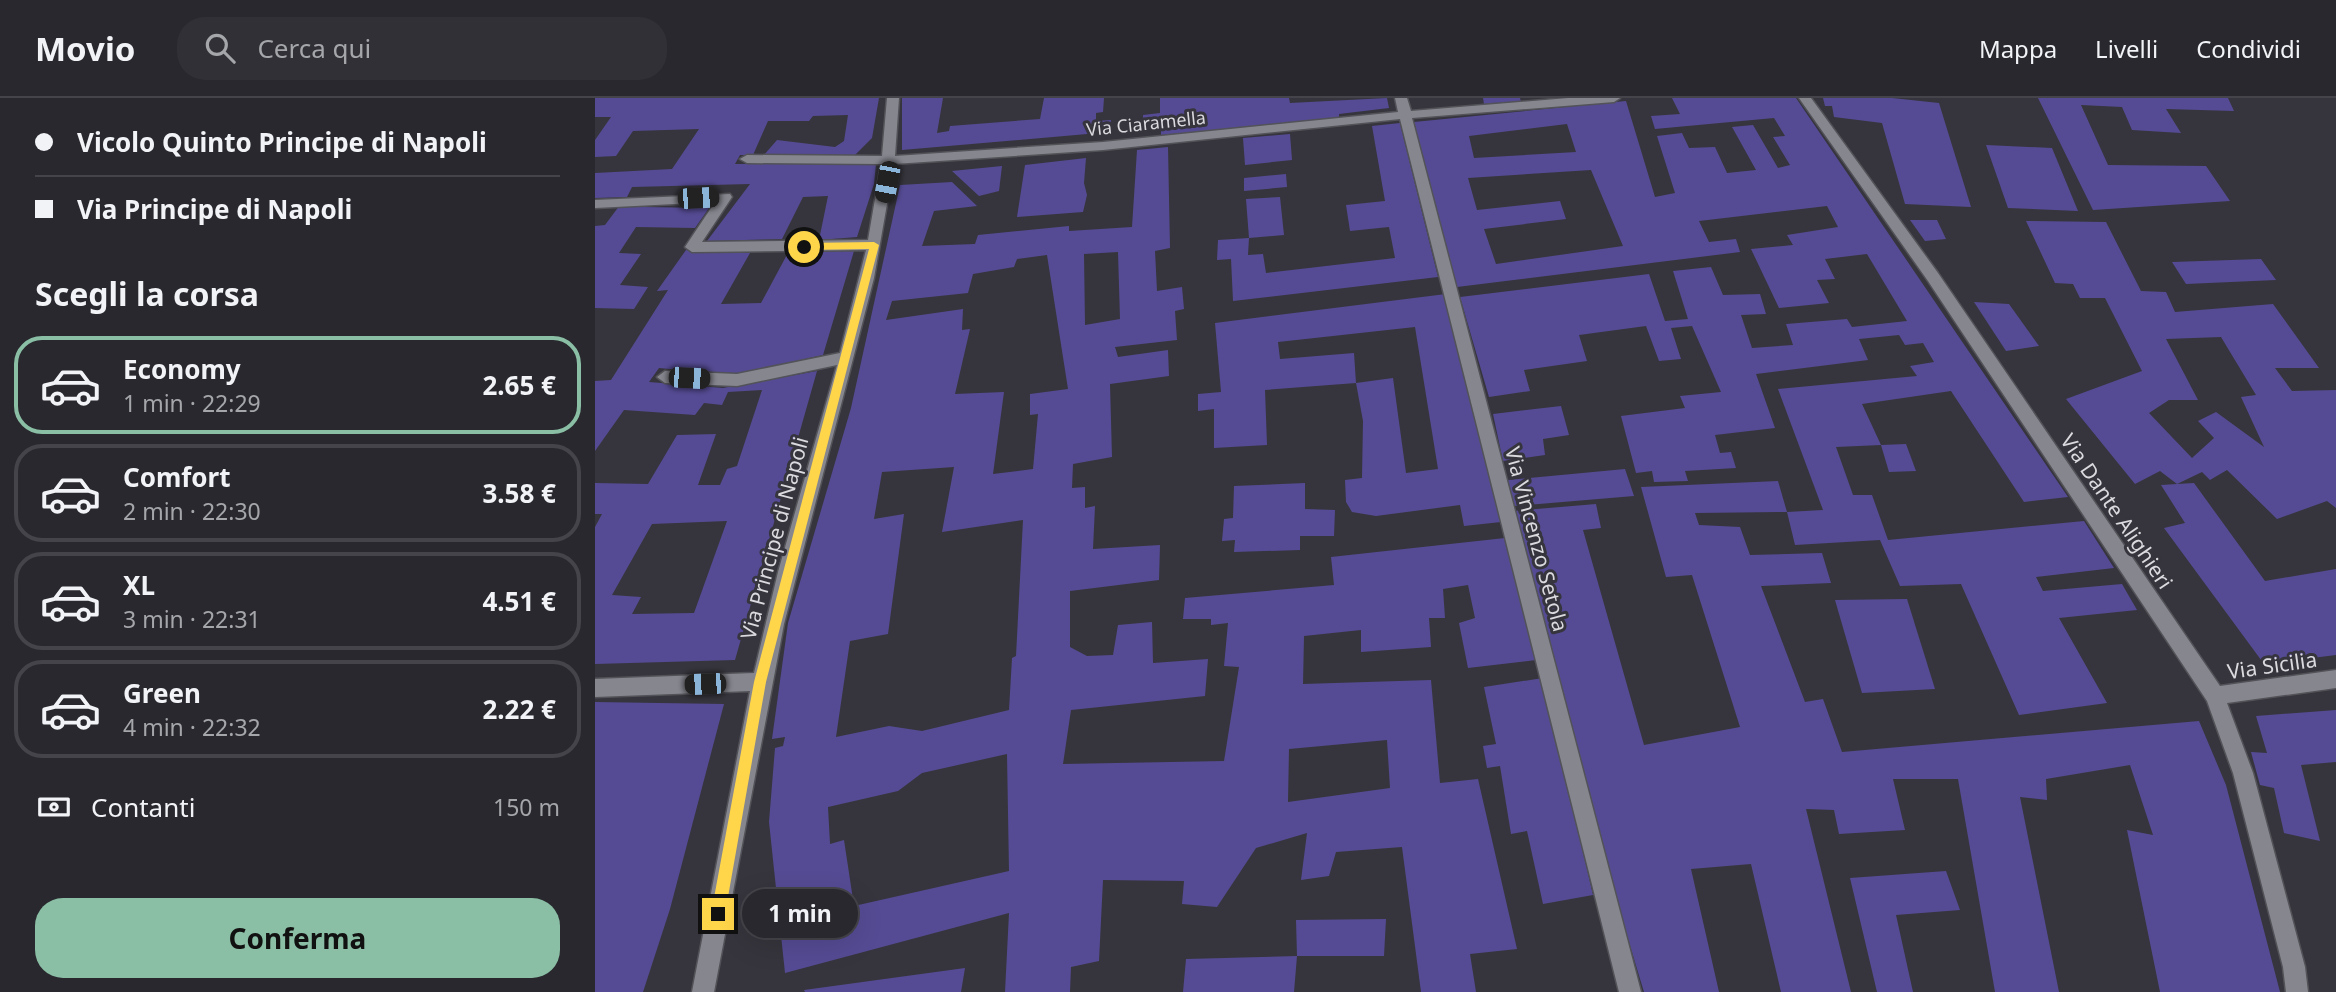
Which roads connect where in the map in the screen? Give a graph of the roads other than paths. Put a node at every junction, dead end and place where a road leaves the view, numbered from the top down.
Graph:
1 (893, 98) edge
2 (1614, 98) edge
3 (1805, 98) edge
4 (1403, 106) edge
5 (747, 159) dead end
6 (891, 160) junction
7 (595, 204) edge
8 (874, 245) junction
9 (844, 358) junction
10 (665, 377) dead end
11 (2336, 679) edge
12 (760, 682) junction
13 (595, 688) edge
14 (2215, 696) junction
15 (703, 992) edge
16 (1630, 992) edge
17 (2297, 992) edge

1 - 6 street, Via Principe di Napoli
2 - 4 street, Via Ciaramella
3 - 14 street, Via Dante Alighieri
4 - 6 street, Via Ciaramella
4 - 16 street, Via Vincenzo Setola
5 - 6 street, Via Ciaramella
6 - 8 street, Via Principe di Napoli
7 - 8 street
8 - 9 street, Via Principe di Napoli
9 - 10 street
9 - 12 street, Via Principe di Napoli
11 - 14 street, Via Sicilia
12 - 13 street
12 - 15 street, Via Principe di Napoli
14 - 17 street, Via Dante Alighieri

